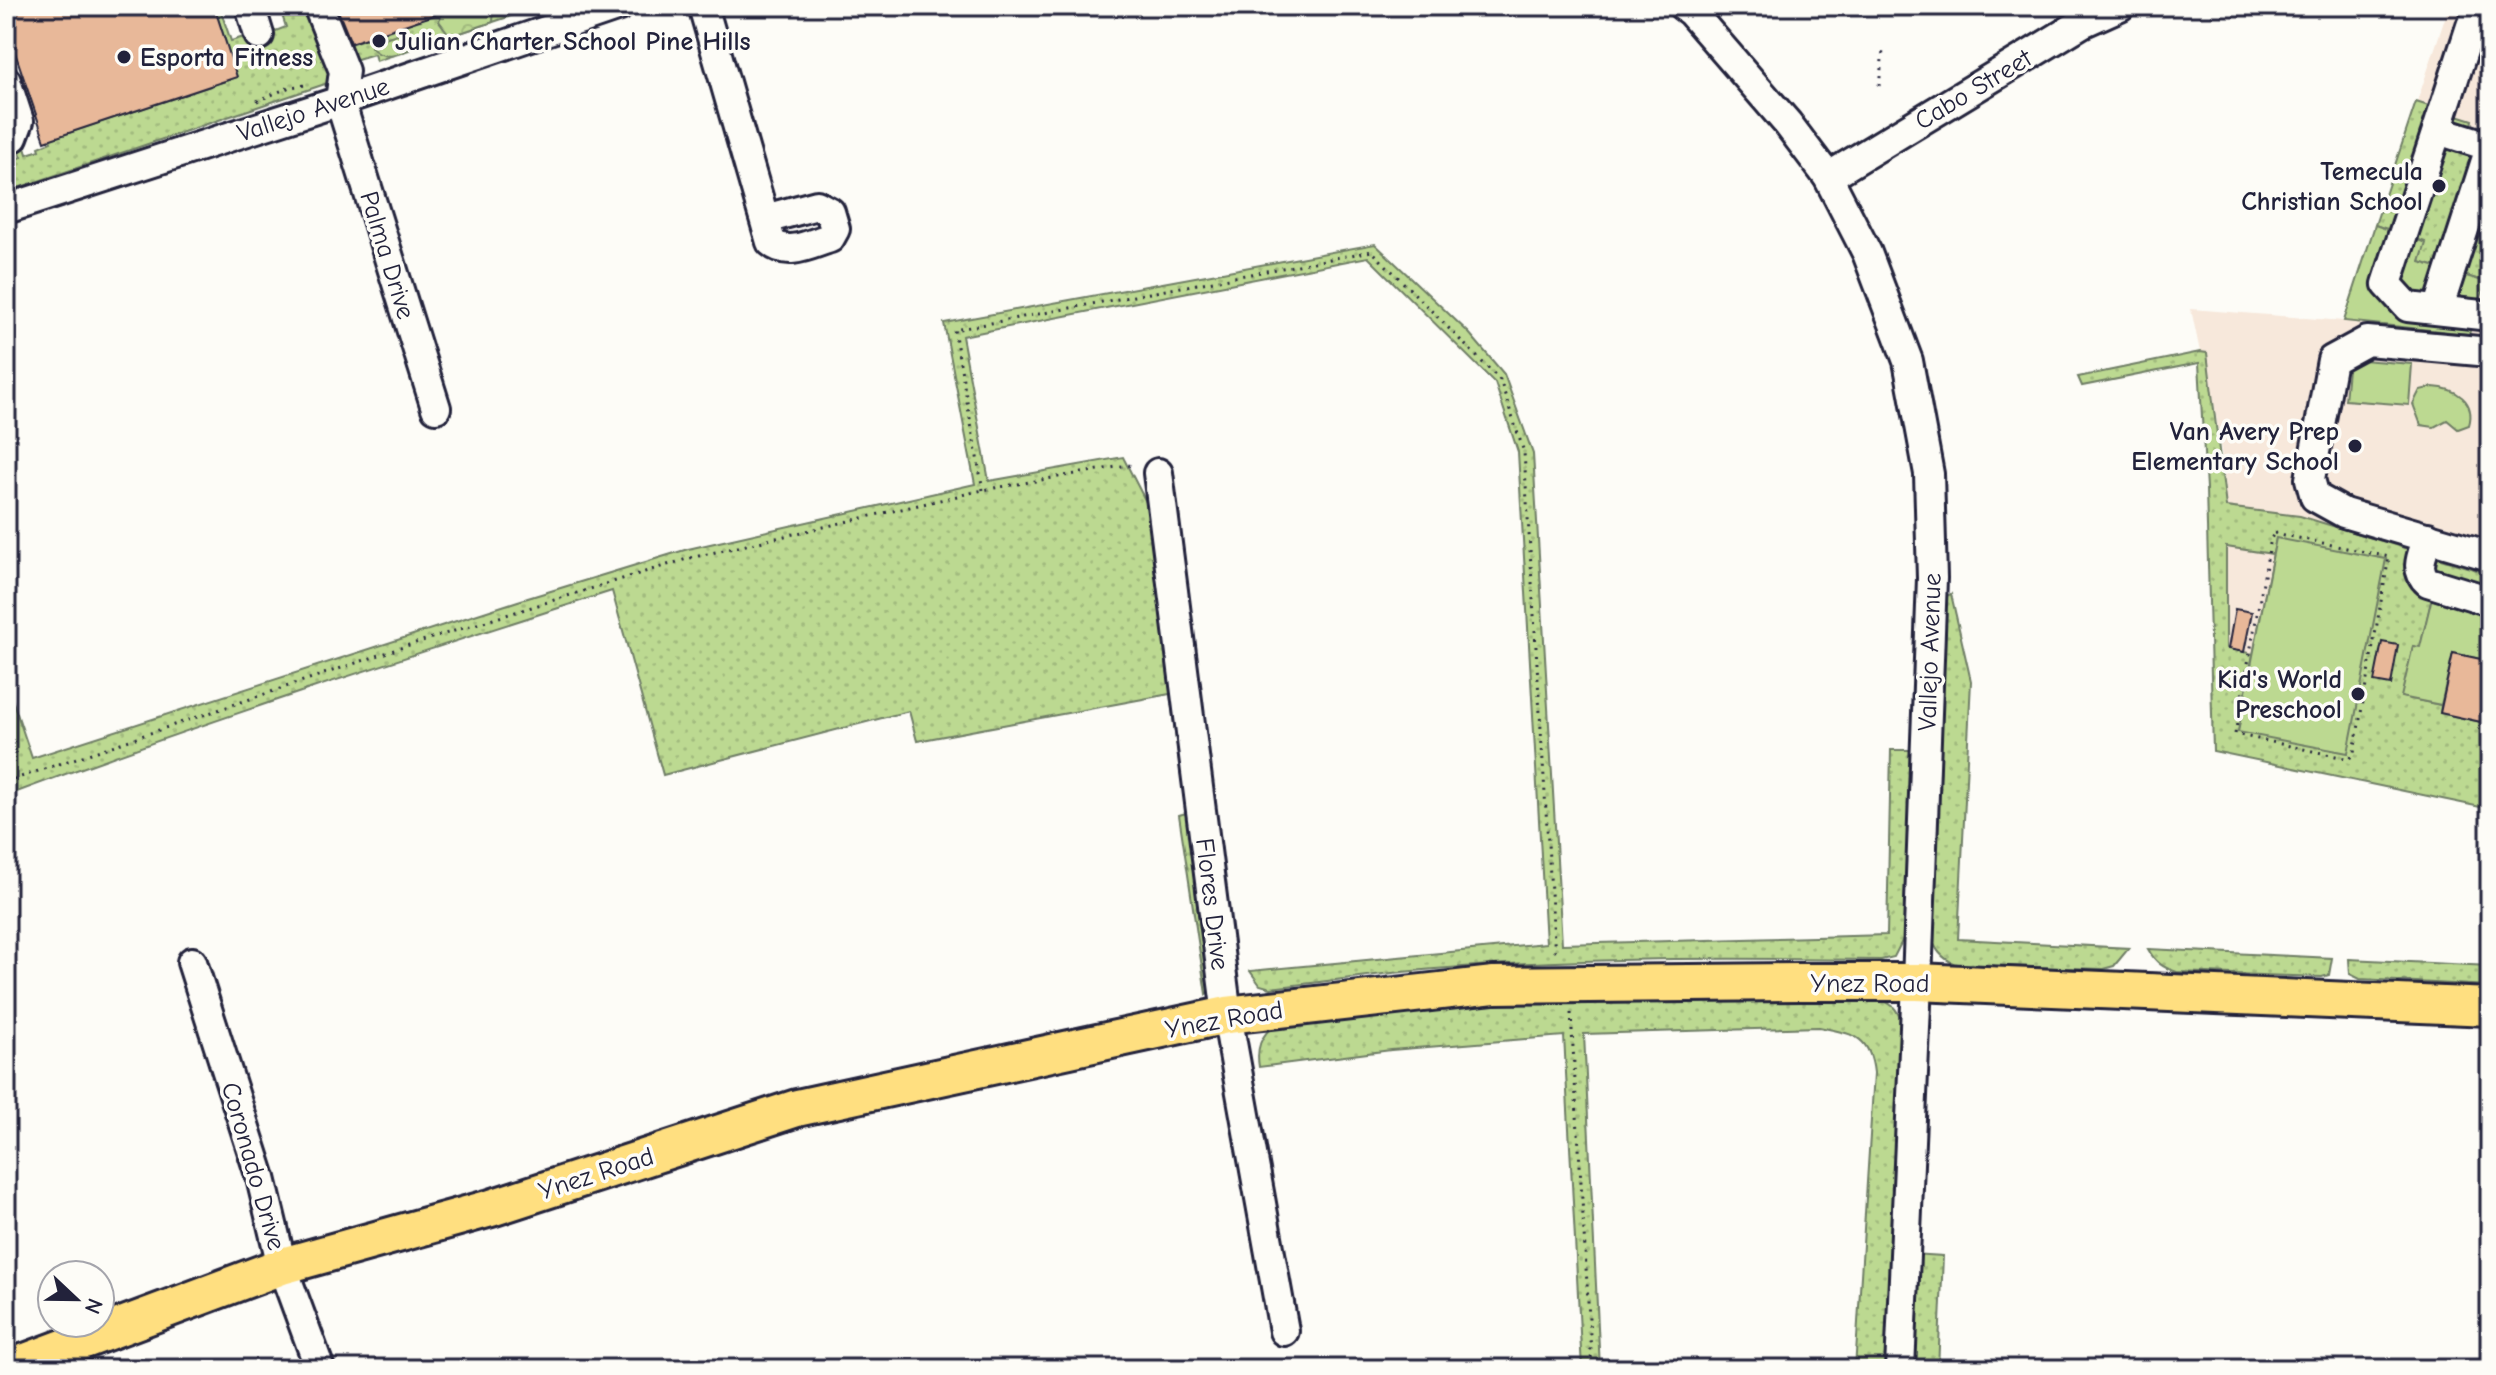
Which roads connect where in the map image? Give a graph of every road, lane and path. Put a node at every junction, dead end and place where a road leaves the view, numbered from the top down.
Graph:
1 (250, 6) edge
2 (318, 6) edge
3 (703, 6) edge
4 (1683, 6) edge
5 (2120, 6) edge
6 (615, 7) edge
7 (550, 17) edge
8 (2490, 22) edge
9 (259, 35) dead end
10 (1883, 51) dead end
11 (6, 81) edge
12 (1879, 86) dead end
13 (340, 101) junction
14 (2438, 130) junction
15 (6, 139) edge
16 (1828, 177) junction
17 (6, 209) edge
18 (765, 219) dead end
19 (2438, 310) junction
20 (2490, 316) edge
21 (2490, 352) edge
22 (436, 408) dead end
23 (1158, 473) joint
24 (983, 490) junction
25 (2428, 537) junction
26 (2301, 538) joint
27 (2490, 556) edge
28 (2490, 601) edge
29 (6, 782) edge
30 (192, 962) dead end
31 (1917, 982) junction
32 (1562, 985) junction
33 (2490, 1007) edge
34 (1227, 1015) junction
35 (282, 1266) junction
36 (1284, 1331) dead end
37 (7, 1369) edge
38 (320, 1369) edge
39 (1592, 1369) edge
40 (1900, 1369) edge

1 - 9 street
2 - 13 street, Palma Drive
3 - 18 street
4 - 16 street, Vallejo Avenue
5 - 16 street, Cabo Street
6 - 7 street, Vallejo Avenue
7 - 13 street, Vallejo Avenue
8 - 14 street
10 - 12 path
11 - 15 street
13 - 17 street, Vallejo Avenue
13 - 22 street, Palma Drive
14 - 19 street
14 - 19 street
16 - 31 street, Vallejo Avenue
19 - 20 street
21 - 25 street
23 - 24 path
23 - 34 street, Flores Drive
24 - 29 path
24 - 32 path
25 - 27 street
25 - 28 street
26 - 26 path
30 - 35 street, Coronado Drive
31 - 32 main road, Ynez Road
31 - 33 main road, Ynez Road
31 - 40 street, Vallejo Avenue
32 - 34 main road, Ynez Road
32 - 39 path
34 - 35 main road, Ynez Road
34 - 36 street, Flores Drive
35 - 37 main road, Ynez Road
35 - 38 street, Coronado Drive

